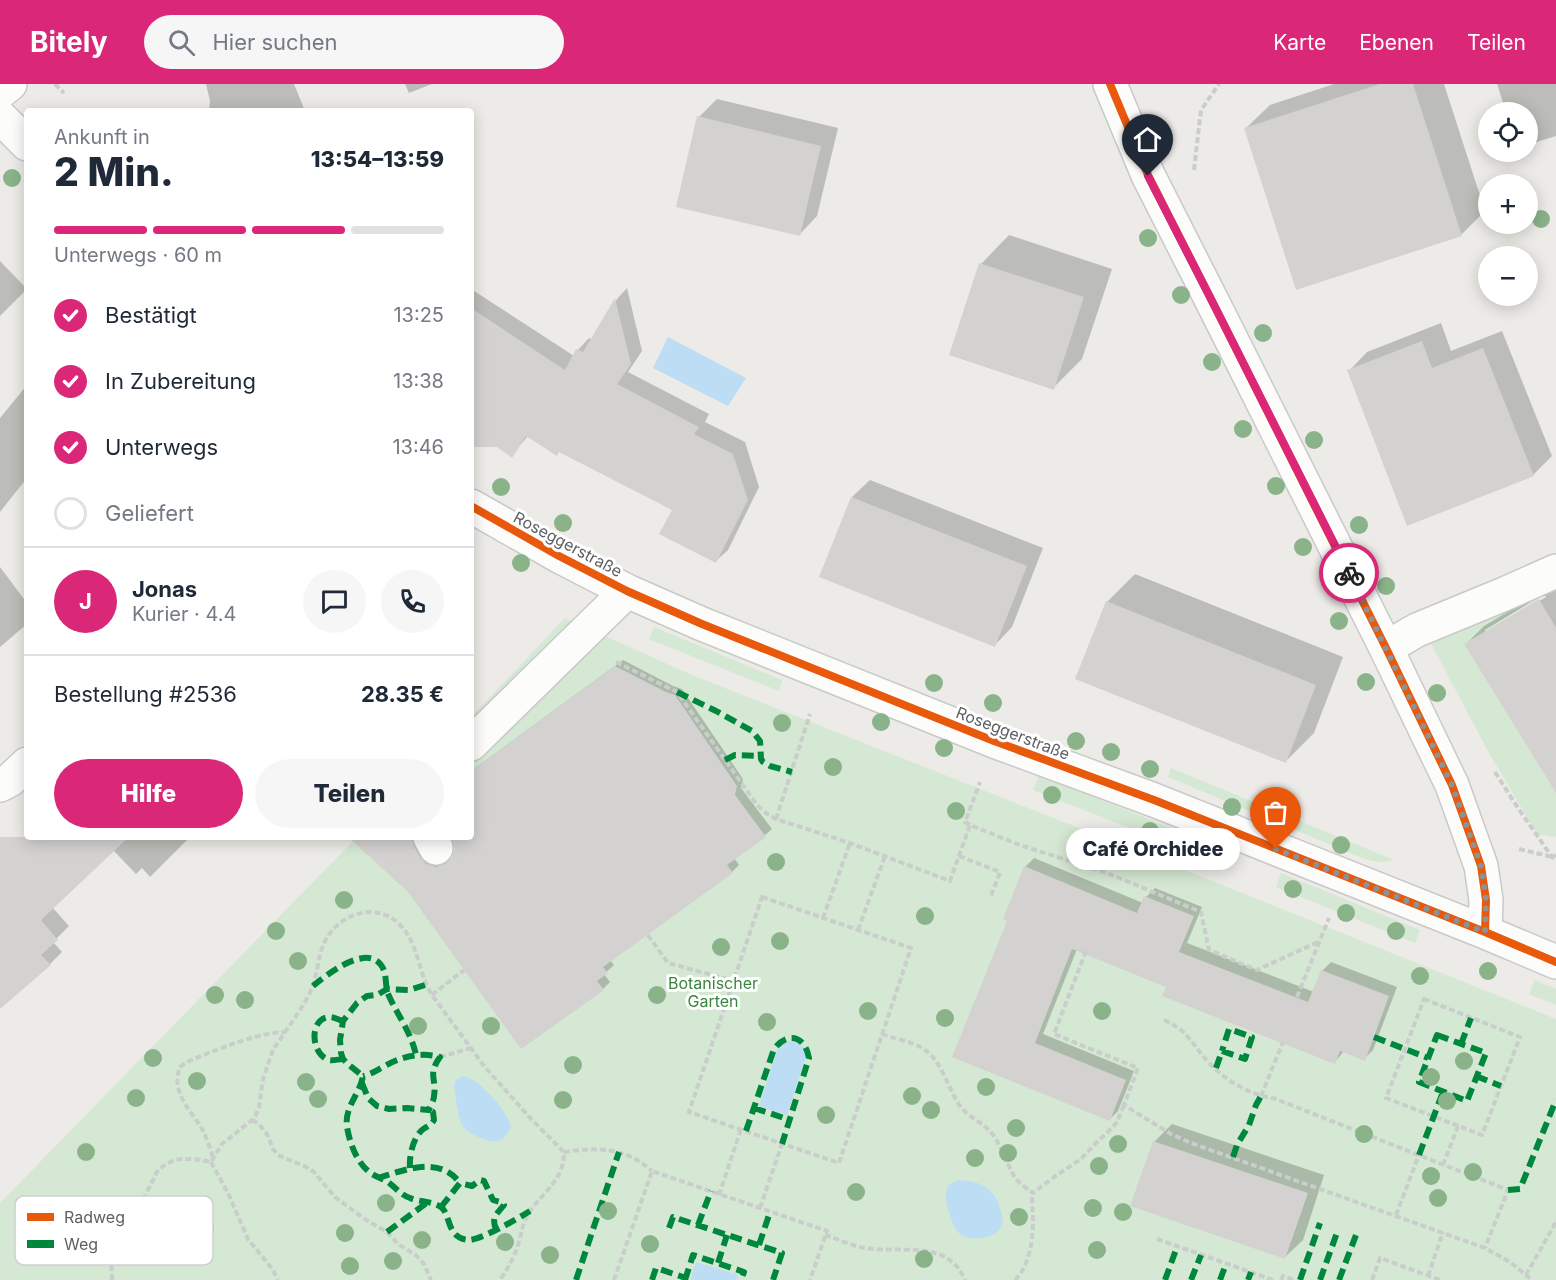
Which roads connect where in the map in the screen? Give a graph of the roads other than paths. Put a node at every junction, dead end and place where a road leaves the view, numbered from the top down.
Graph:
1 (10, 84) edge
2 (1110, 84) edge
3 (0, 92) edge
4 (0, 117) edge
5 (24, 141) edge
6 (474, 508) edge
7 (1556, 571) edge
8 (627, 591) junction
9 (1386, 648) junction
10 (474, 741) edge
11 (24, 767) edge
12 (0, 785) edge
13 (1485, 932) junction
14 (1556, 962) edge

1 - 3 street
2 - 9 street
4 - 5 street
6 - 8 street, Roseggerstraße
7 - 9 street
8 - 10 street
8 - 13 street, Roseggerstraße
9 - 13 street
11 - 12 street
13 - 14 street, Roseggerstraße

